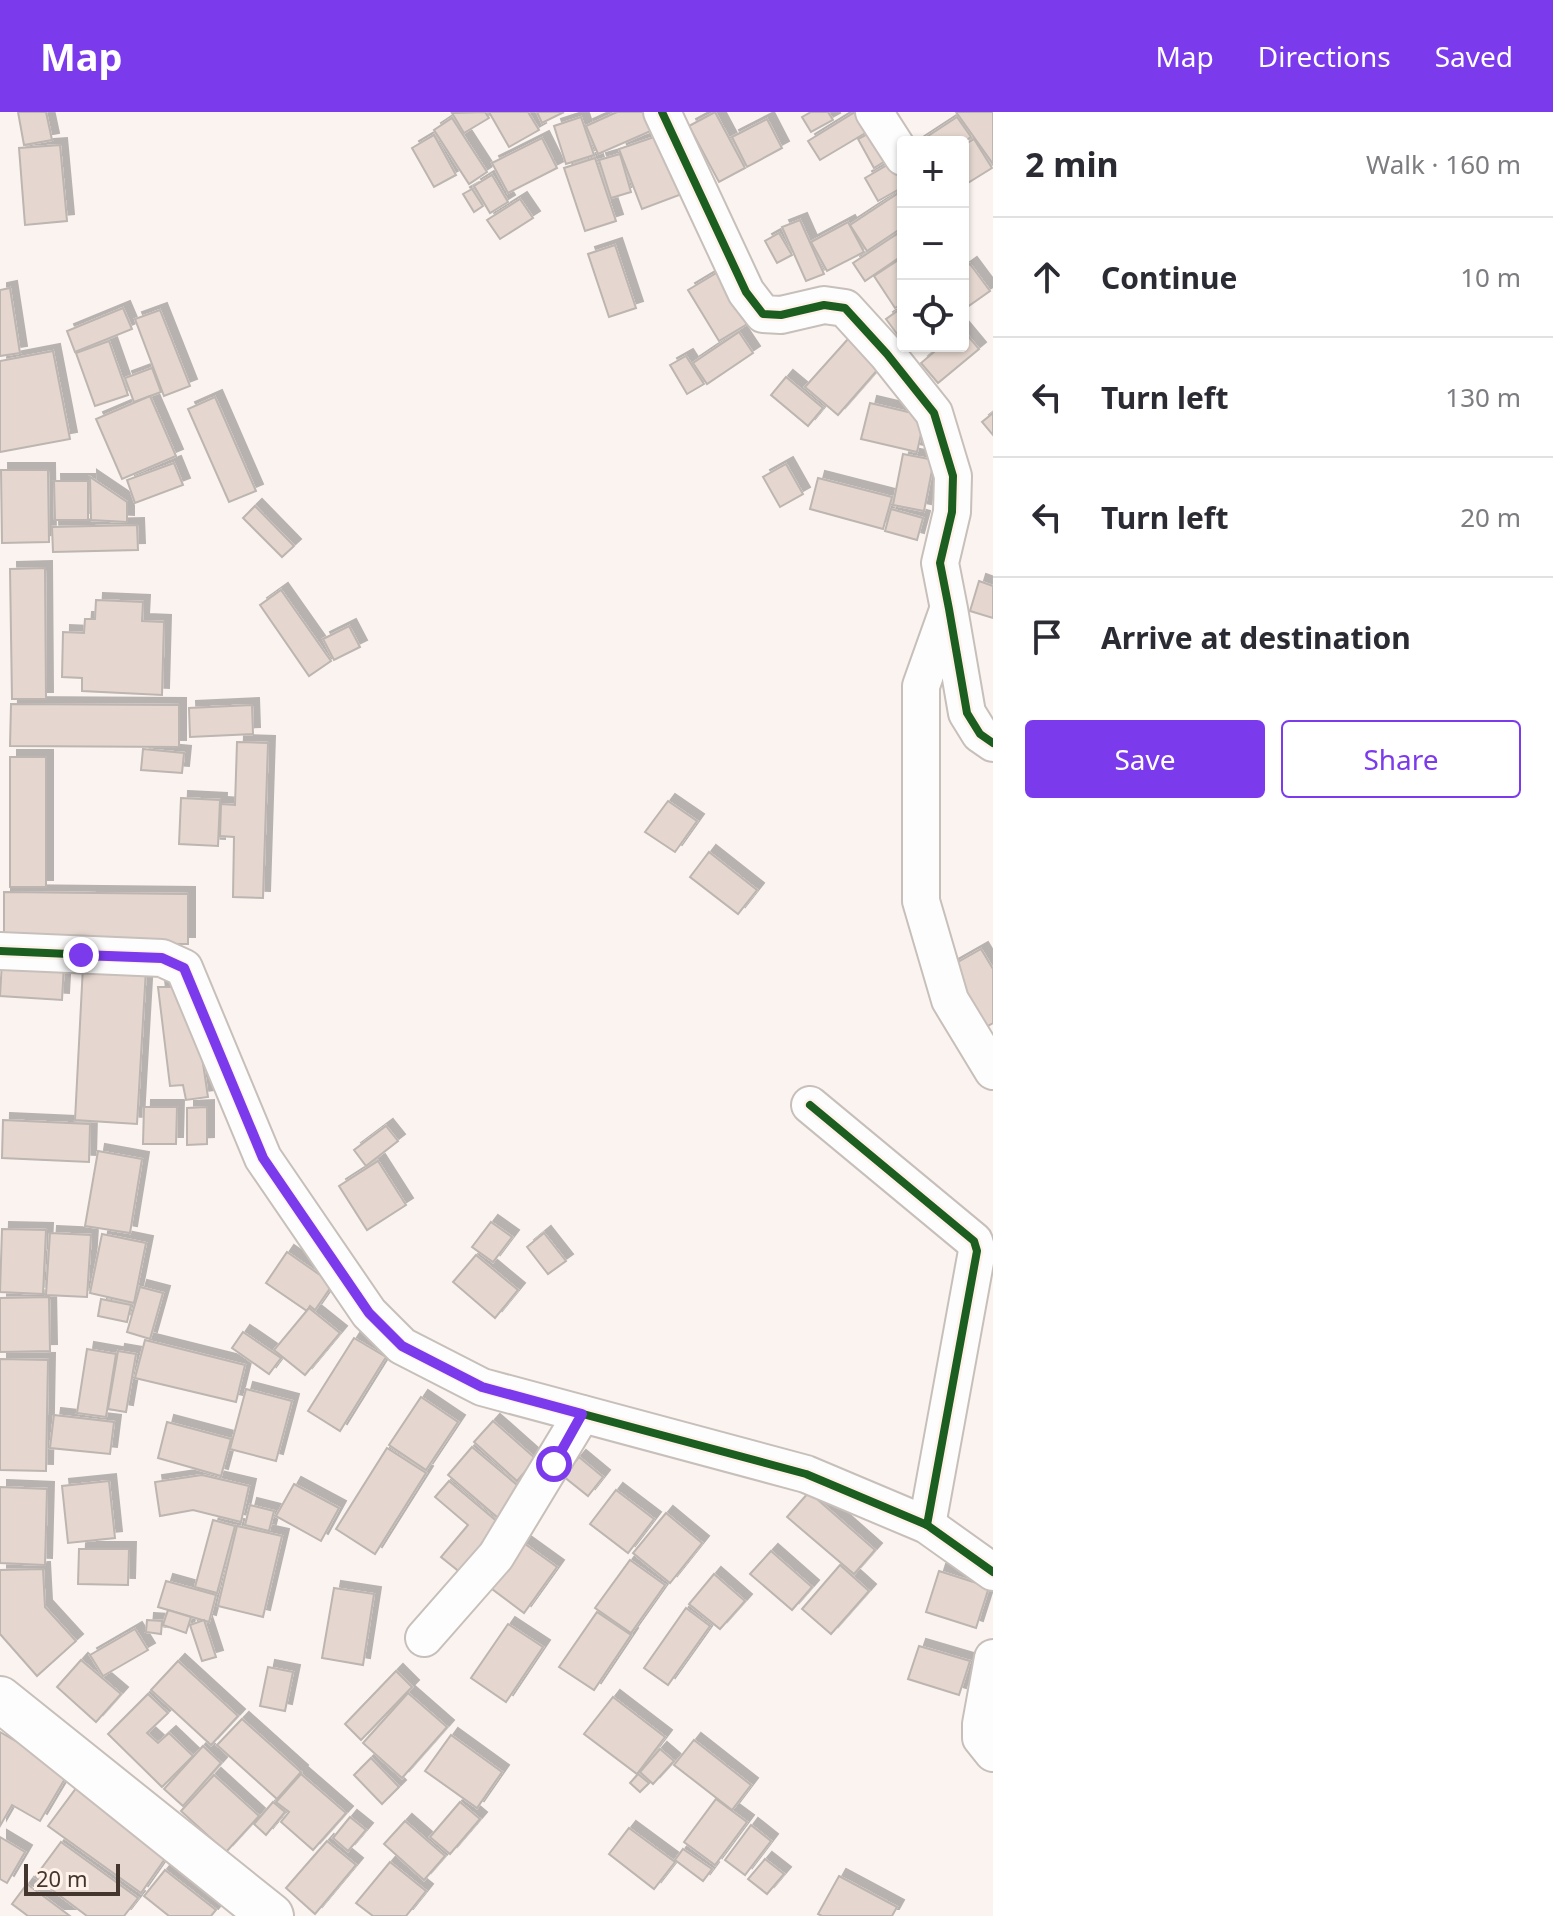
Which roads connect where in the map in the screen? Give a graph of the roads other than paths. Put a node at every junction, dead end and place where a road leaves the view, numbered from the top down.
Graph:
1 (662, 112) edge
2 (874, 112) edge
3 (897, 148) edge
4 (949, 609) junction
5 (993, 743) edge
6 (0, 951) edge
7 (993, 1071) edge
8 (810, 1105) dead end
9 (582, 1414) junction
10 (927, 1525) junction
11 (993, 1572) edge
12 (424, 1638) dead end
13 (993, 1658) edge
14 (0, 1699) edge
15 (993, 1753) edge
16 (271, 1916) edge

1 - 4 street
2 - 3 street
4 - 5 street
4 - 7 street
6 - 9 street
8 - 10 street
9 - 10 street
9 - 12 street
10 - 11 street
13 - 15 street
14 - 16 street

